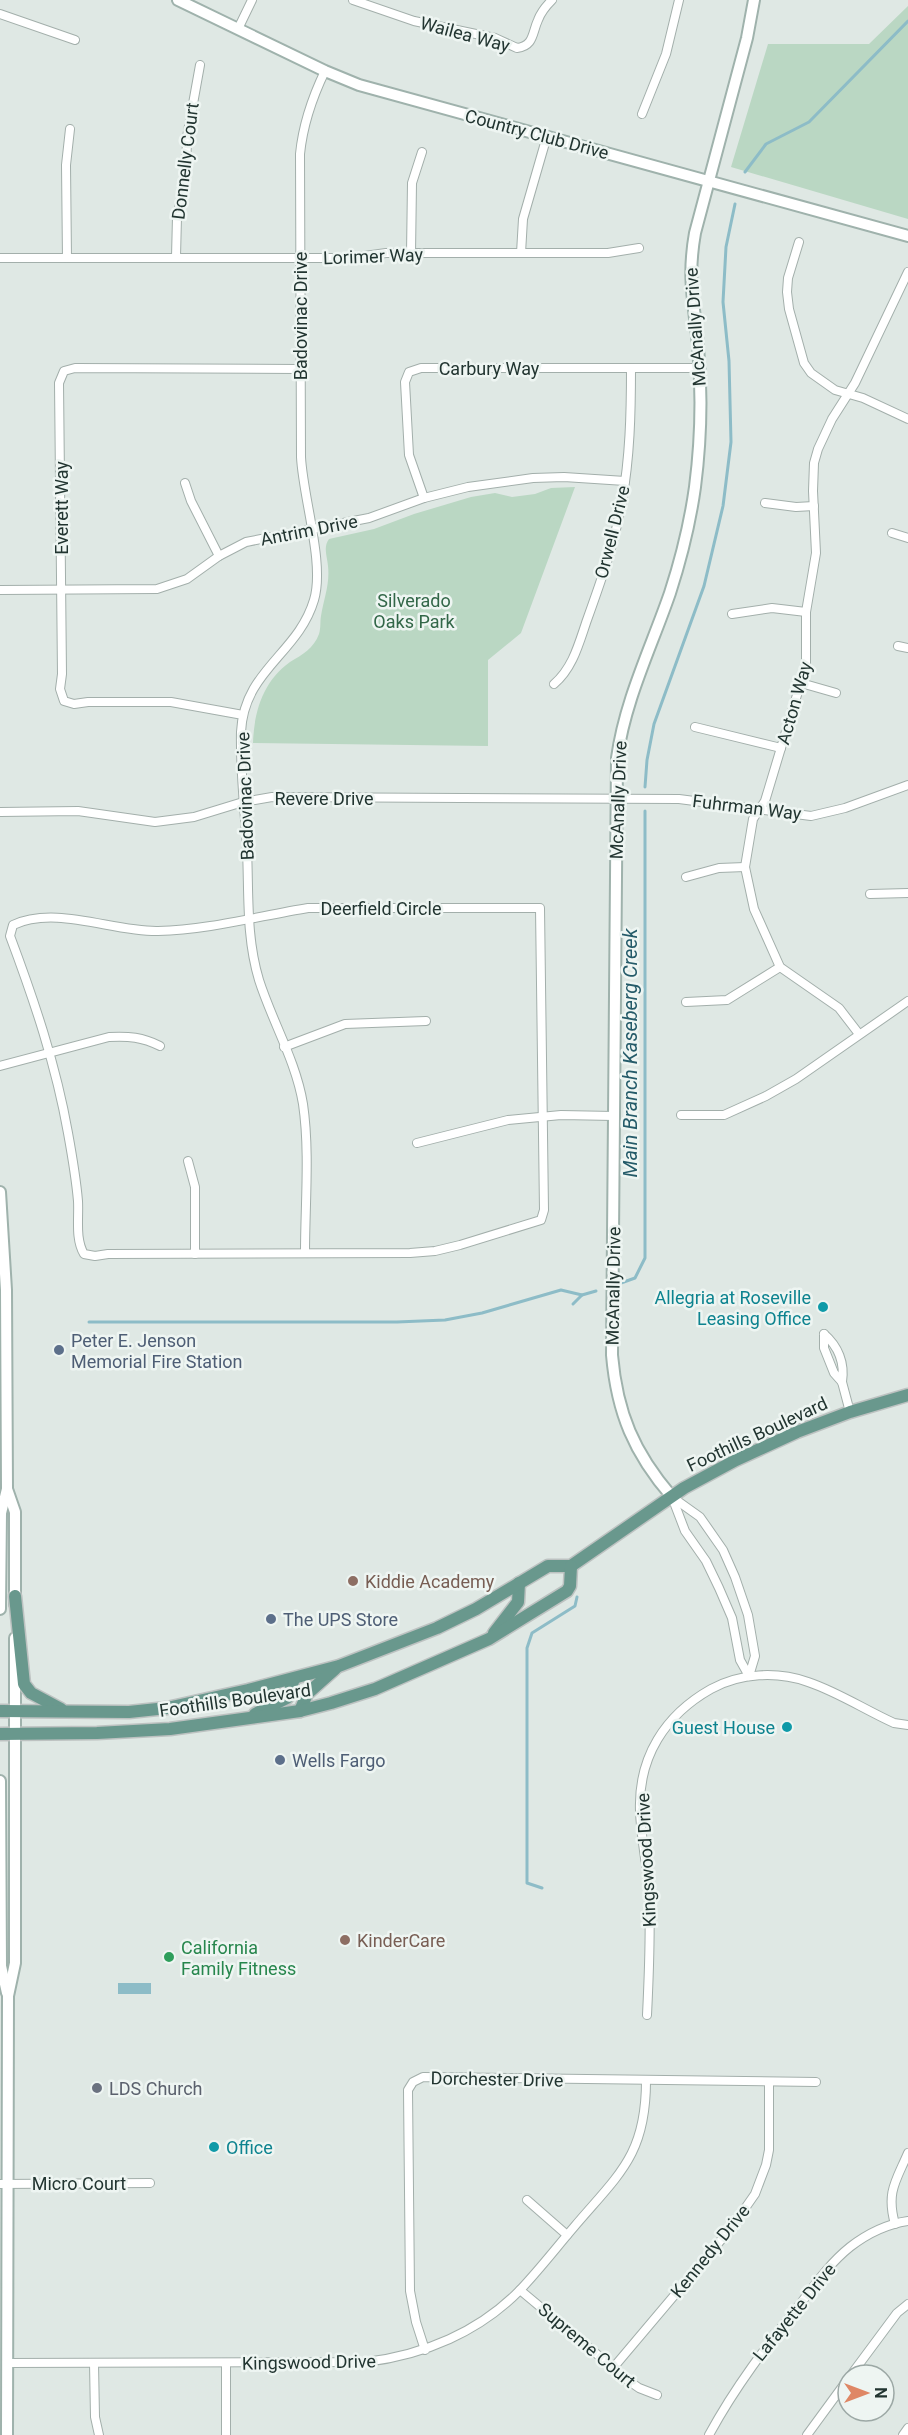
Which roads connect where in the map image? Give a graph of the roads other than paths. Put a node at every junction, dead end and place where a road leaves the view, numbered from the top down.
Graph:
1 (178, 0) edge
2 (252, 0) edge
3 (353, 0) edge
4 (552, 0) edge
5 (679, 0) edge
6 (754, 0) edge
7 (0, 14) edge
8 (238, 29) junction
9 (75, 40) dead end
10 (200, 65) dead end
11 (325, 71) junction
12 (642, 114) dead end
13 (70, 129) dead end
14 (547, 136) junction
15 (422, 152) dead end
16 (709, 182) junction
17 (908, 236) edge
18 (799, 242) dead end
19 (639, 249) dead end
20 (411, 253) junction
21 (521, 253) junction
22 (176, 257) junction
23 (0, 258) edge
24 (67, 258) junction
25 (300, 258) junction
26 (908, 272) edge
27 (631, 368) junction
28 (699, 368) junction
29 (300, 369) junction
30 (849, 394) junction
31 (908, 419) edge
32 (625, 481) junction
33 (185, 483) dead end
34 (424, 498) junction
35 (765, 503) dead end
36 (814, 506) junction
37 (311, 530) junction
38 (892, 533) dead end
39 (908, 538) edge
40 (219, 556) junction
41 (0, 590) edge
42 (61, 591) junction
43 (806, 612) junction
44 (732, 614) dead end
45 (898, 646) dead end
46 (908, 648) edge
47 (801, 683) junction
48 (554, 684) dead end
49 (837, 693) dead end
50 (243, 715) junction
51 (695, 726) dead end
52 (781, 748) junction
53 (908, 785) edge
54 (616, 799) junction
55 (243, 802) junction
56 (759, 810) junction
57 (0, 812) edge
58 (745, 867) junction
59 (686, 877) dead end
60 (908, 893) edge
61 (870, 894) dead end
62 (249, 918) junction
63 (780, 967) junction
64 (908, 1001) edge
65 (686, 1002) dead end
66 (426, 1021) dead end
67 (859, 1034) junction
68 (160, 1046) dead end
69 (284, 1047) junction
70 (50, 1053) junction
71 (0, 1066) edge
72 (681, 1114) dead end
73 (544, 1116) junction
74 (615, 1116) junction
75 (417, 1143) dead end
76 (188, 1161) dead end
77 (0, 1192) edge
78 (306, 1253) junction
79 (195, 1254) junction
80 (3, 1317) edge
81 (824, 1334) dead end
82 (908, 1395) edge
83 (850, 1412) junction
84 (7, 1489) junction
85 (672, 1497) junction
86 (571, 1566) junction
87 (519, 1582) junction
88 (15, 1596) junction
89 (0, 1609) edge
90 (489, 1639) junction
91 (339, 1666) junction
92 (749, 1676) junction
93 (294, 1678) junction
94 (0, 1711) edge
95 (300, 1711) junction
96 (14, 1712) junction
97 (67, 1712) junction
98 (248, 1718) junction
99 (908, 1725) edge
100 (0, 1734) edge
101 (14, 1734) junction
102 (0, 1781) edge
103 (0, 1792) edge
104 (8, 1996) junction
105 (647, 2015) dead end
106 (646, 2081) junction
107 (769, 2082) junction
108 (816, 2082) dead end
109 (908, 2153) edge
110 (150, 2183) dead end
111 (4, 2184) edge
112 (527, 2200) dead end
113 (908, 2221) edge
114 (895, 2224) junction
115 (567, 2235) junction
116 (520, 2289) junction
117 (908, 2304) edge
118 (425, 2350) junction
119 (7, 2363) junction
120 (94, 2363) junction
121 (226, 2363) junction
122 (860, 2363) edge
123 (613, 2368) junction
124 (657, 2395) dead end
125 (836, 2395) edge
126 (908, 2428) edge
127 (7, 2435) edge
128 (99, 2435) edge
129 (226, 2435) edge
130 (709, 2435) edge
131 (807, 2435) edge
132 (903, 2435) edge

1 - 8 street, Country Club Drive
2 - 8 street
3 - 4 street, Wailea Way
5 - 12 street
6 - 16 street, McAnally Drive
7 - 9 street
8 - 11 street, Country Club Drive
10 - 22 street, Donnelly Court
11 - 14 street, Country Club Drive
11 - 25 street, Badovinac Drive
13 - 24 street
14 - 16 street, Country Club Drive
14 - 21 street
15 - 20 street
16 - 17 street, Country Club Drive
16 - 28 street, McAnally Drive
18 - 30 street
19 - 21 street, Lorimer Way
20 - 21 street, Lorimer Way
20 - 25 street, Lorimer Way
22 - 24 street, Lorimer Way
22 - 25 street, Lorimer Way
23 - 24 street, Lorimer Way
25 - 29 street, Badovinac Drive
26 - 30 street, Acton Way
27 - 28 street, Carbury Way
27 - 32 street, Orwell Drive
27 - 34 street, Carbury Way
28 - 54 street, McAnally Drive
29 - 37 street, Badovinac Drive
29 - 42 street, Everett Way
30 - 31 street
30 - 36 street, Acton Way
32 - 34 street, Antrim Drive
32 - 48 street, Orwell Drive
33 - 40 street
34 - 37 street, Antrim Drive
35 - 36 street
36 - 43 street, Acton Way
37 - 40 street, Antrim Drive
37 - 50 street, Badovinac Drive
38 - 39 street
40 - 42 street, Antrim Drive
41 - 42 street, Antrim Drive
42 - 50 street, Everett Way
43 - 44 street
43 - 47 street, Acton Way
45 - 46 street
47 - 49 street
47 - 52 street, Acton Way
50 - 55 street, Badovinac Drive
51 - 52 street
52 - 56 street, Acton Way
53 - 56 street, Fuhrman Way
54 - 55 street, Revere Drive
54 - 56 street, Fuhrman Way
54 - 74 street, McAnally Drive
55 - 57 street, Revere Drive
55 - 62 street, Badovinac Drive
56 - 58 street, Acton Way
58 - 59 street
58 - 63 street, Acton Way
60 - 61 street
62 - 69 street, Badovinac Drive
62 - 70 street, Deerfield Circle
62 - 73 street, Deerfield Circle
63 - 65 street
63 - 67 street
64 - 67 street
66 - 69 street
67 - 72 street
68 - 70 street
69 - 78 street, Badovinac Drive
70 - 71 street
70 - 79 street, Deerfield Circle
73 - 74 street
73 - 75 street
73 - 78 street, Deerfield Circle
74 - 85 street, McAnally Drive
76 - 79 street
77 - 80 street
78 - 79 street, Deerfield Circle
80 - 84 street
81 - 83 street
82 - 83 main road, Foothills Boulevard
83 - 85 main road, Foothills Boulevard
84 - 88 street
84 - 89 street
85 - 86 main road, Foothills Boulevard
85 - 92 street, McAnally Drive
85 - 92 street, McAnally Drive
86 - 87 main road, Foothills Boulevard
86 - 90 main road, Foothills Boulevard
87 - 90 main road
87 - 91 main road, Foothills Boulevard
88 - 96 street
88 - 97 main road
90 - 95 main road, Foothills Boulevard
91 - 93 main road, Foothills Boulevard
91 - 95 main road
92 - 99 street, Kingswood Drive
92 - 105 street, Kingswood Drive
93 - 97 main road, Foothills Boulevard
93 - 98 main road
94 - 96 main road, Foothills Boulevard
95 - 98 main road, Foothills Boulevard
96 - 97 main road, Foothills Boulevard
96 - 101 street
98 - 101 main road, Foothills Boulevard
100 - 101 main road, Foothills Boulevard
101 - 104 street
102 - 103 street
103 - 104 street
104 - 111 street
106 - 107 street, Dorchester Drive
106 - 115 street, Kingswood Drive
106 - 118 street, Dorchester Drive
107 - 108 street, Dorchester Drive
107 - 123 street, Kennedy Drive
109 - 114 street
110 - 111 street, Micro Court
111 - 119 street
112 - 115 street
113 - 114 street, Lafayette Drive
114 - 130 street, Lafayette Drive
115 - 116 street, Kingswood Drive
116 - 118 street, Kingswood Drive
116 - 123 street, Supreme Court
117 - 122 street
118 - 121 street, Kingswood Drive
119 - 120 street, Kingswood Drive
119 - 127 street
120 - 121 street, Kingswood Drive
120 - 128 street
121 - 129 street
123 - 124 street, Supreme Court
125 - 131 street
126 - 132 street

